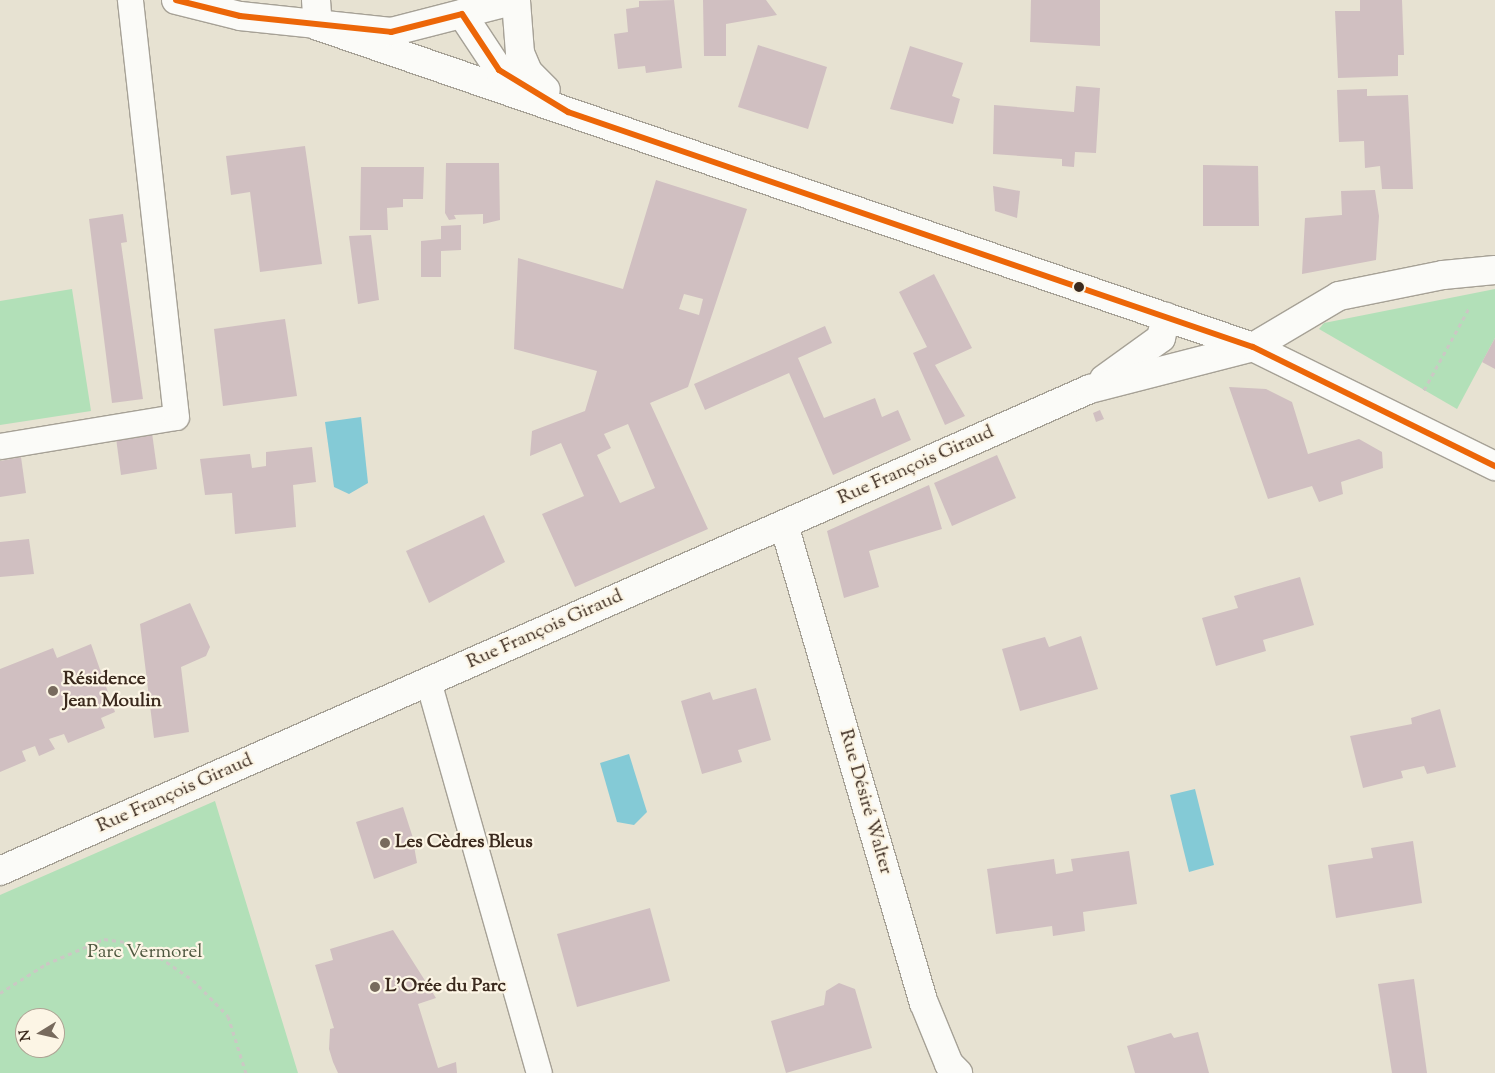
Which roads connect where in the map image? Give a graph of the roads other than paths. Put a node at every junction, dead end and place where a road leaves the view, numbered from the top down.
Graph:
1 (130, 0) edge
2 (176, 0) edge
3 (516, 0) edge
4 (317, 13) edge
5 (462, 14) junction
6 (568, 112) junction
7 (1493, 270) edge
8 (1166, 317) junction
9 (1253, 347) junction
10 (1090, 389) junction
11 (0, 446) edge
12 (1495, 466) edge
13 (784, 525) junction
14 (428, 681) junction
15 (0, 871) edge
16 (539, 1073) edge
17 (958, 1073) edge

1 - 11 lane
2 - 4 street
3 - 5 street
3 - 6 street
4 - 5 street
4 - 6 street
5 - 6 street
6 - 8 street
7 - 9 street, Rue François Giraud
8 - 9 street
8 - 10 street, Rue François Giraud
9 - 10 street, Rue François Giraud
9 - 12 street
10 - 13 street, Rue François Giraud
13 - 14 street, Rue François Giraud
13 - 17 street, Rue Désiré Walter
14 - 15 street, Rue François Giraud
14 - 16 lane

